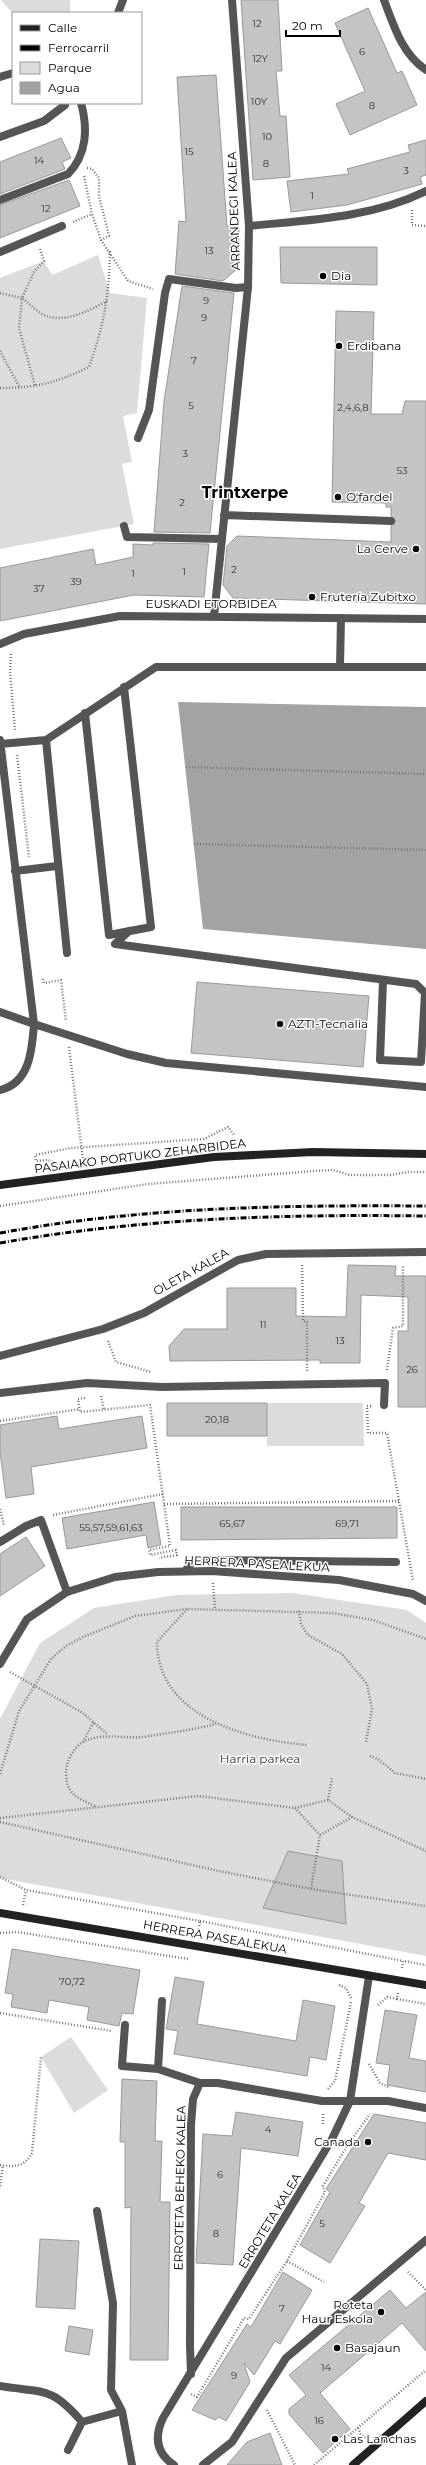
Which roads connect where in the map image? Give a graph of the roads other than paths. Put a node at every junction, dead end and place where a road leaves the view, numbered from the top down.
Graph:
1 (123, 0) edge
2 (232, 0) edge
3 (384, 0) edge
4 (118, 12) edge
5 (426, 70) edge
6 (12, 73) edge
7 (0, 77) edge
8 (64, 104) edge
9 (80, 104) edge
10 (0, 137) edge
11 (426, 191) edge
12 (0, 200) edge
13 (62, 226) road end
14 (249, 226) junction
15 (0, 252) edge
16 (248, 286) junction
17 (138, 438) dead end
18 (224, 515) junction
19 (391, 521) dead end
20 (124, 526) dead end
21 (222, 539) junction
22 (214, 616) junction
23 (341, 618) junction
24 (426, 620) edge
25 (0, 644) edge
26 (340, 667) junction
27 (426, 667) edge
28 (124, 686) junction
29 (85, 713) junction
30 (0, 740) edge
31 (46, 740) junction
32 (0, 744) edge
33 (57, 866) junction
34 (15, 871) junction
35 (129, 931) junction
36 (68, 953) dead end
37 (383, 981) junction
38 (0, 1012) edge
39 (34, 1024) junction
40 (426, 1087) edge
41 (0, 1090) edge
42 (426, 1154) edge
43 (0, 1185) edge
44 (426, 1252) edge
45 (0, 1356) edge
46 (0, 1393) edge
47 (384, 1405) road end
48 (0, 1542) edge
49 (396, 1562) dead end
50 (185, 1571) junction
51 (68, 1592) junction
52 (426, 1601) edge
53 (3, 1666) edge
54 (0, 1913) edge
55 (369, 1976) junction
56 (426, 1985) edge
57 (162, 2001) dead end
58 (125, 2029) road end
59 (158, 2069) junction
60 (200, 2083) junction
61 (350, 2101) junction
62 (426, 2108) edge
63 (97, 2211) dead end
64 (426, 2240) edge
65 (191, 2374) junction
66 (0, 2386) edge
67 (426, 2401) edge
68 (122, 2411) junction
69 (82, 2422) junction
70 (68, 2450) dead end
71 (170, 2463) edge
72 (132, 2465) edge
73 (203, 2465) edge
74 (353, 2465) edge

1 - 4 street
2 - 14 street, ARRANDEGI KALEA
3 - 5 street
6 - 7 street
8 - 10 street
9 - 12 street
11 - 14 street
13 - 15 street
14 - 16 street, ARRANDEGI KALEA
16 - 17 street
16 - 18 street, ARRANDEGI KALEA
18 - 19 street
18 - 21 street, ARRANDEGI KALEA
20 - 21 street
21 - 22 street, ARRANDEGI KALEA
22 - 23 street, EUSKADI ETORBIDEA
22 - 25 street, EUSKADI ETORBIDEA
23 - 24 street, EUSKADI ETORBIDEA
23 - 26 street
26 - 27 street
26 - 28 street
28 - 29 street
28 - 35 street
29 - 31 street
29 - 35 street
30 - 32 street
31 - 32 street
31 - 33 street
32 - 34 street
33 - 34 street
33 - 36 street
34 - 39 street
35 - 37 street
37 - 37 street
38 - 39 street
39 - 40 street
39 - 41 street
42 - 43 street, PASAIAKO PORTUKO ZEHARBIDEA
44 - 45 street, OLETA KALEA
46 - 47 street
48 - 51 street
49 - 50 street
50 - 51 street, HERRERA PASEALEKUA
50 - 52 street, HERRERA PASEALEKUA
51 - 53 street, HERRERA PASEALEKUA
54 - 55 street, HERRERA PASEALEKUA
55 - 56 street, HERRERA PASEALEKUA
55 - 61 street, ERROTETA KALEA
57 - 59 street
58 - 59 street
59 - 60 street
60 - 61 street
60 - 65 street, ERROTETA BEHEKO KALEA
61 - 62 street
61 - 65 street, ERROTETA KALEA
63 - 68 street
64 - 73 street
65 - 71 street, ERROTETA KALEA
66 - 69 street
67 - 74 street
68 - 69 street
68 - 72 street
69 - 70 street

